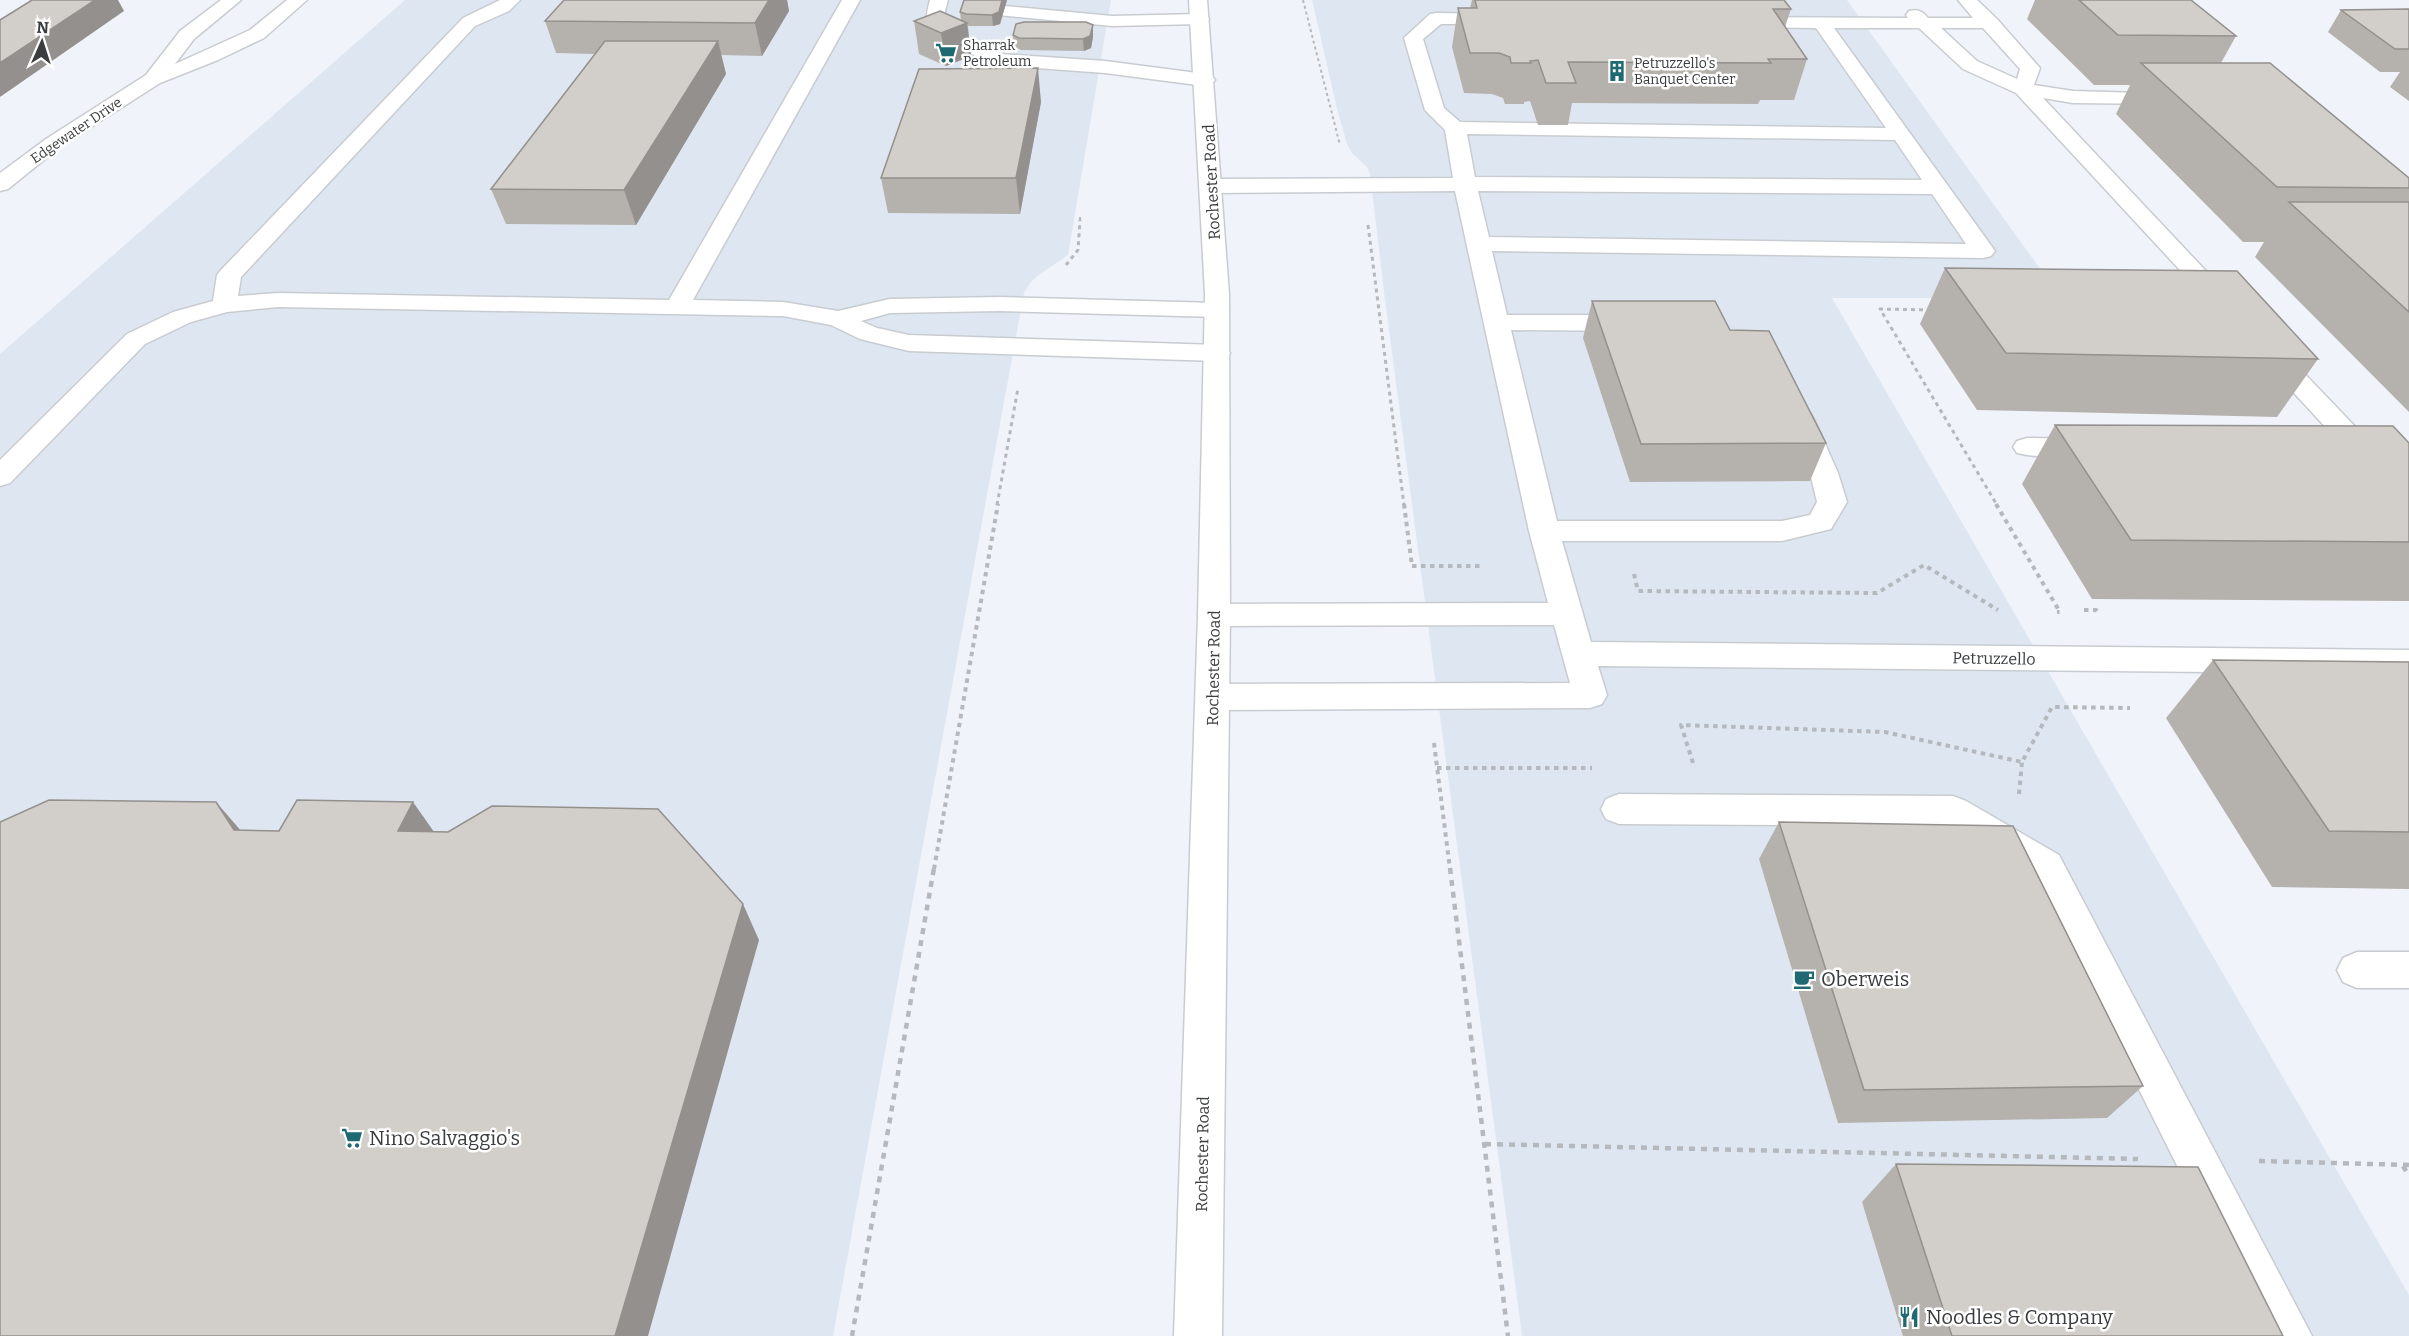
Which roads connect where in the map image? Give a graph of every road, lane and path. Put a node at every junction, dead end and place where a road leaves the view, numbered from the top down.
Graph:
1 (232, 0) edge
2 (298, 0) edge
3 (511, 0) edge
4 (851, 0) edge
5 (1303, 0) edge
6 (1902, 0) edge
7 (1967, 0) edge
8 (944, 7) edge
9 (1199, 9) edge
10 (1004, 11) edge
11 (1518, 19) edge
12 (1727, 22) edge
13 (1821, 23) junction
14 (1922, 23) junction
15 (1991, 24) junction
16 (153, 79) junction
17 (1205, 80) junction
18 (2024, 89) junction
19 (2192, 99) edge
20 (1455, 128) junction
21 (1901, 134) junction
22 (1344, 153) dead end
23 (0, 184) edge
24 (1465, 184) junction
25 (1211, 186) junction
26 (1938, 187) junction
27 (1080, 217) dead end
28 (1367, 219) dead end
29 (1479, 244) junction
30 (1065, 265) dead end
31 (962, 304) junction
32 (225, 305) junction
33 (676, 308) junction
34 (1217, 310) junction
35 (1937, 310) dead end
36 (838, 319) junction
37 (1497, 322) junction
38 (1652, 323) edge
39 (972, 346) junction
40 (1216, 353) junction
41 (1019, 382) dead end
42 (1791, 399) edge
43 (2027, 447) dead end
44 (2109, 449) edge
45 (2330, 452) edge
46 (2363, 452) junction
47 (0, 477) edge
48 (2403, 488) edge
49 (1544, 531) junction
50 (1412, 566) junction
51 (1554, 567) junction
52 (1632, 569) dead end
53 (1413, 576) dead end
54 (2007, 610) dead end
55 (2049, 612) dead end
56 (1568, 614) junction
57 (1214, 615) junction
58 (1579, 654) junction
59 (2409, 662) edge
60 (1213, 697) junction
61 (2139, 708) dead end
62 (1434, 739) dead end
63 (1437, 768) junction
64 (1597, 768) dead end
65 (1695, 769) dead end
66 (1619, 809) dead end
67 (2357, 970) dead end
68 (2409, 970) edge
69 (1485, 1144) junction
70 (2198, 1160) junction
71 (2406, 1165) edge
72 (2409, 1176) edge
73 (852, 1336) edge
74 (1198, 1336) edge
75 (1508, 1336) edge
76 (2288, 1336) edge

1 - 16 main road, Edgewater Drive
2 - 16 main road, Edgewater Drive
3 - 32 main road
4 - 33 main road
5 - 22 path
6 - 14 main road
7 - 15 main road
8 - 17 main road
9 - 10 main road
9 - 17 main road, Rochester Road
11 - 20 main road
12 - 13 main road
13 - 14 main road
13 - 21 main road
14 - 15 main road
14 - 18 main road
15 - 18 main road
16 - 23 main road, Edgewater Drive
17 - 25 main road, Rochester Road
18 - 19 main road
18 - 46 main road
20 - 21 main road
20 - 24 main road
21 - 26 main road
24 - 25 main road
24 - 26 main road
24 - 29 main road
25 - 34 main road, Rochester Road
26 - 29 main road
27 - 30 path
28 - 50 path
29 - 37 main road
31 - 34 main road
31 - 36 main road
31 - 39 main road
32 - 33 main road
32 - 47 main road
33 - 36 main road
34 - 40 main road, Rochester Road
35 - 55 path
36 - 39 main road
37 - 38 main road
37 - 49 main road
39 - 40 main road
40 - 57 main road, Rochester Road
41 - 73 path
42 - 49 main road
43 - 44 main road
45 - 46 main road
46 - 48 main road
49 - 51 main road
50 - 51 path
50 - 53 path
51 - 56 main road
52 - 54 path
56 - 57 main road
56 - 58 main road
57 - 60 main road, Rochester Road
58 - 59 main road, Petruzzello
58 - 60 main road
60 - 74 main road, Rochester Road
61 - 65 path
62 - 63 path
63 - 64 path
63 - 69 path
66 - 70 main road
67 - 68 main road
69 - 70 path
69 - 75 path
70 - 71 path
70 - 76 main road
71 - 72 path

